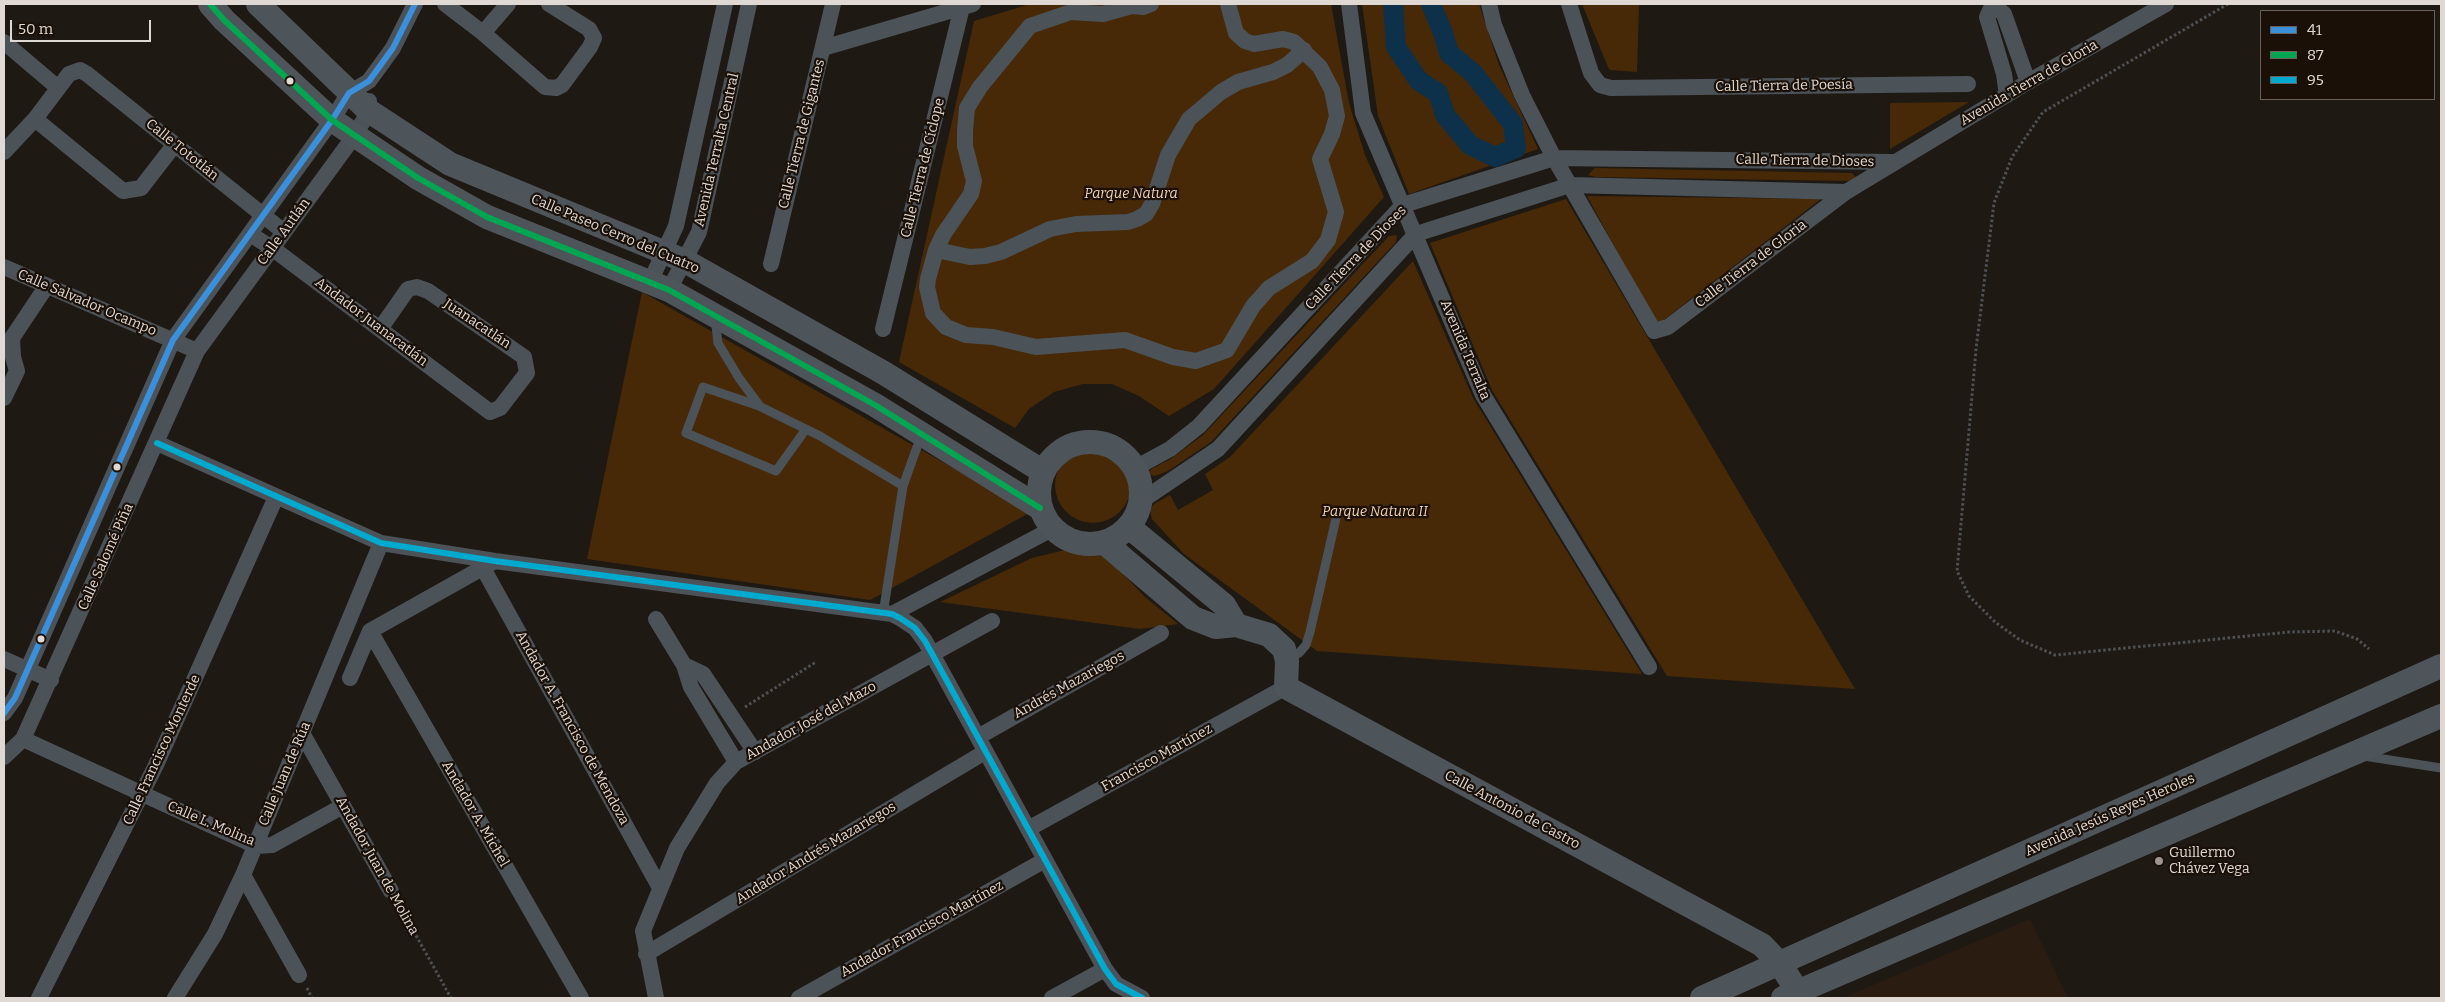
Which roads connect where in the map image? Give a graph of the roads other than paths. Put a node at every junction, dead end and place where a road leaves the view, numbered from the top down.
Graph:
1 (210, 4) edge
2 (258, 4) edge
3 (415, 4) edge
4 (445, 4) edge
5 (508, 4) edge
6 (549, 4) edge
7 (725, 4) edge
8 (749, 4) edge
9 (834, 4) edge
10 (1151, 4) edge
11 (1228, 4) edge
12 (1349, 4) edge
13 (1489, 4) edge
14 (1569, 4) edge
15 (2166, 4) edge
16 (968, 5) edge
17 (1992, 5) edge
18 (483, 33) junction
19 (4, 42) edge
20 (823, 48) junction
21 (1304, 50) junction
22 (369, 81) junction
23 (2028, 82) junction
24 (1968, 84) dead end
25 (57, 87) junction
26 (348, 93) junction
27 (2007, 95) junction
28 (369, 111) junction
29 (35, 119) junction
30 (332, 120) junction
31 (354, 135) junction
32 (175, 144) junction
33 (4, 152) edge
34 (1554, 158) junction
35 (1893, 162) junction
36 (1570, 186) junction
37 (1846, 192) junction
38 (1403, 206) junction
39 (264, 215) junction
40 (284, 232) junction
41 (250, 234) junction
42 (1416, 234) junction
43 (272, 248) junction
44 (936, 250) junction
45 (675, 257) junction
46 (771, 264) dead end
47 (4, 267) edge
48 (660, 286) junction
49 (46, 287) junction
50 (715, 315) junction
51 (380, 329) junction
52 (883, 329) dead end
53 (173, 340) junction
54 (198, 351) junction
55 (884, 373) junction
56 (4, 398) edge
57 (875, 405) junction
58 (759, 406) junction
59 (490, 412) joint
60 (806, 429) junction
61 (922, 434) junction
62 (157, 443) junction
63 (1135, 468) junction
64 (1042, 471) junction
65 (903, 486) junction
66 (276, 497) junction
67 (1141, 501) junction
68 (1040, 508) junction
69 (1337, 514) dead end
70 (1129, 526) junction
71 (1052, 530) junction
72 (381, 543) junction
73 (1105, 543) junction
74 (489, 564) junction
75 (887, 614) junction
76 (656, 619) dead end
77 (992, 621) dead end
78 (1236, 625) junction
79 (370, 631) junction
80 (1161, 633) dead end
81 (932, 654) junction
82 (4, 659) edge
83 (1287, 660) junction
84 (684, 665) junction
85 (2441, 666) edge
86 (1649, 667) dead end
87 (28, 670) junction
88 (350, 678) dead end
89 (51, 680) junction
90 (1286, 687) junction
91 (4, 713) edge
92 (2441, 716) edge
93 (302, 733) junction
94 (978, 737) junction
95 (24, 739) junction
96 (755, 752) junction
97 (985, 752) junction
98 (2351, 754) junction
99 (4, 757) edge
100 (736, 762) junction
101 (2441, 768) edge
102 (142, 794) junction
103 (343, 806) junction
104 (1028, 829) junction
105 (256, 846) junction
106 (1045, 860) junction
107 (243, 875) junction
108 (660, 888) junction
109 (391, 891) road end
110 (646, 954) junction
111 (1780, 964) junction
112 (1105, 969) junction
113 (299, 975) dead end
114 (183, 994) edge
115 (1794, 996) edge
116 (1138, 997) edge
117 (40, 998) edge
118 (581, 998) edge
119 (656, 998) edge
120 (799, 998) edge
121 (1052, 998) edge
122 (1702, 998) edge

1 - 30 street
2 - 26 street, Calle Paseo Cerro del Cuatro
3 - 22 street
4 - 18 street
5 - 18 street
6 - 18 street
7 - 45 street, Avenida Terralta Central
8 - 45 street, Avenida Terralta Central
9 - 20 street, Calle Tierra de Gigantes
10 - 44 street
11 - 21 street
12 - 38 street, Avenida Terralta
13 - 34 street
14 - 24 street, Calle Tierra de Poesía
15 - 23 street, Avenida Tierra de Gloria
16 - 20 street
16 - 52 street, Calle Tierra de Cíclope
17 - 23 street
17 - 27 street
19 - 25 street
20 - 46 street, Calle Tierra de Gigantes
21 - 44 street
21 - 44 street
22 - 26 street
22 - 28 street
23 - 27 street, Avenida Tierra de Gloria
25 - 29 street
25 - 32 street, Calle Tototlán
26 - 28 street, Calle Paseo Cerro del Cuatro
26 - 30 street, Calle Autlán
27 - 35 street, Avenida Tierra de Gloria
28 - 31 street, Calle Autlán
28 - 45 street, Calle Paseo Cerro del Cuatro
29 - 32 street
29 - 33 street
30 - 31 street
30 - 39 street, Calle Autlán
31 - 40 street, Calle Autlán
31 - 48 street
32 - 39 street, Calle Tototlán
34 - 35 street, Calle Tierra de Dioses
34 - 36 street
34 - 38 street, Calle Tierra de Dioses
35 - 37 street, Calle Tierra de Dioses
36 - 37 street, Calle Tierra de Dioses
36 - 37 street, Calle Tierra de Gloria
36 - 42 street, Calle Tierra de Dioses
38 - 42 street, Avenida Terralta
38 - 63 street, Calle Tierra de Dioses
39 - 40 street, Calle Tototlán
39 - 41 street, Calle Autlán
40 - 43 street, Calle Autlán
41 - 43 street, Andador Juanacatlán
41 - 53 street, Calle Autlán
42 - 67 street, Calle Tierra de Dioses
42 - 86 street, Avenida Terralta
43 - 51 street, Andador Juanacatlán
43 - 54 street, Calle Autlán
45 - 48 street, Avenida Terralta Central
45 - 48 street, Avenida Terralta Central
45 - 55 street, Calle Paseo Cerro del Cuatro
47 - 49 street, Calle Salvador Ocampo
48 - 50 street
49 - 53 street, Calle Salvador Ocampo
49 - 56 street
50 - 57 street
50 - 58 lane
51 - 59 street, Andador Juanacatlán
51 - 59 street, Juanacatlán
53 - 54 street, Calle Salvador Ocampo
53 - 87 street, Calle Salomé Piña
54 - 62 street, Calle Salomé Piña
55 - 57 street
55 - 64 street, Calle Paseo Cerro del Cuatro
57 - 61 street
58 - 60 lane
58 - 60 lane
60 - 65 lane
61 - 65 lane
61 - 68 street
62 - 66 street
62 - 89 street, Calle Salomé Piña
63 - 64 street
63 - 67 street
64 - 68 street
65 - 75 lane
66 - 72 street
66 - 102 street, Calle Francisco Monterde
67 - 70 street
68 - 71 street
69 - 83 lane
70 - 73 street
70 - 78 street
71 - 73 street
71 - 75 street
72 - 74 street
72 - 93 street, Calle Juan de Rúa
73 - 78 street
74 - 75 street
74 - 79 street
74 - 108 street, Andador A. Francisco de Mendoza
75 - 81 street
76 - 84 street
77 - 81 street, Andador José del Mazo
78 - 83 street
79 - 88 street
79 - 118 street, Andador A. Michel
80 - 94 street, Andrés Mazariegos
81 - 94 street
81 - 96 street, Andador José del Mazo
82 - 87 street
83 - 90 street
84 - 96 street
84 - 100 street
85 - 111 street, Avenida Jesús Reyes Heroles
87 - 89 street
87 - 91 street, Calle Salomé Piña
89 - 95 street, Calle Salomé Piña
90 - 104 street, Francisco Martínez
90 - 111 street, Calle Antonio de Castro
92 - 98 street
93 - 103 street, Andador Juan de Molina
93 - 105 street, Calle Juan de Rúa
94 - 97 street
95 - 99 street, Calle Salomé Piña
95 - 102 street, Calle L. Molina
96 - 100 street, Andador José del Mazo
97 - 104 street
97 - 110 street, Andador Andrés Mazariegos
98 - 101 lane
98 - 115 street
100 - 108 street, Andador José del Mazo
102 - 105 street, Calle L. Molina
102 - 117 street, Calle Francisco Monterde
103 - 105 street, Calle L. Molina
103 - 109 street, Andador Juan de Molina
104 - 106 street
105 - 107 street, Calle Juan de Rúa
106 - 112 street
106 - 120 street, Andador Francisco Martínez
107 - 113 street
107 - 114 street, Calle Juan de Rúa
108 - 110 street, Andador José del Mazo
110 - 119 street, Andador José del Mazo
111 - 115 street, Calle Antonio de Castro
111 - 122 street, Avenida Jesús Reyes Heroles
112 - 116 street
112 - 121 street

